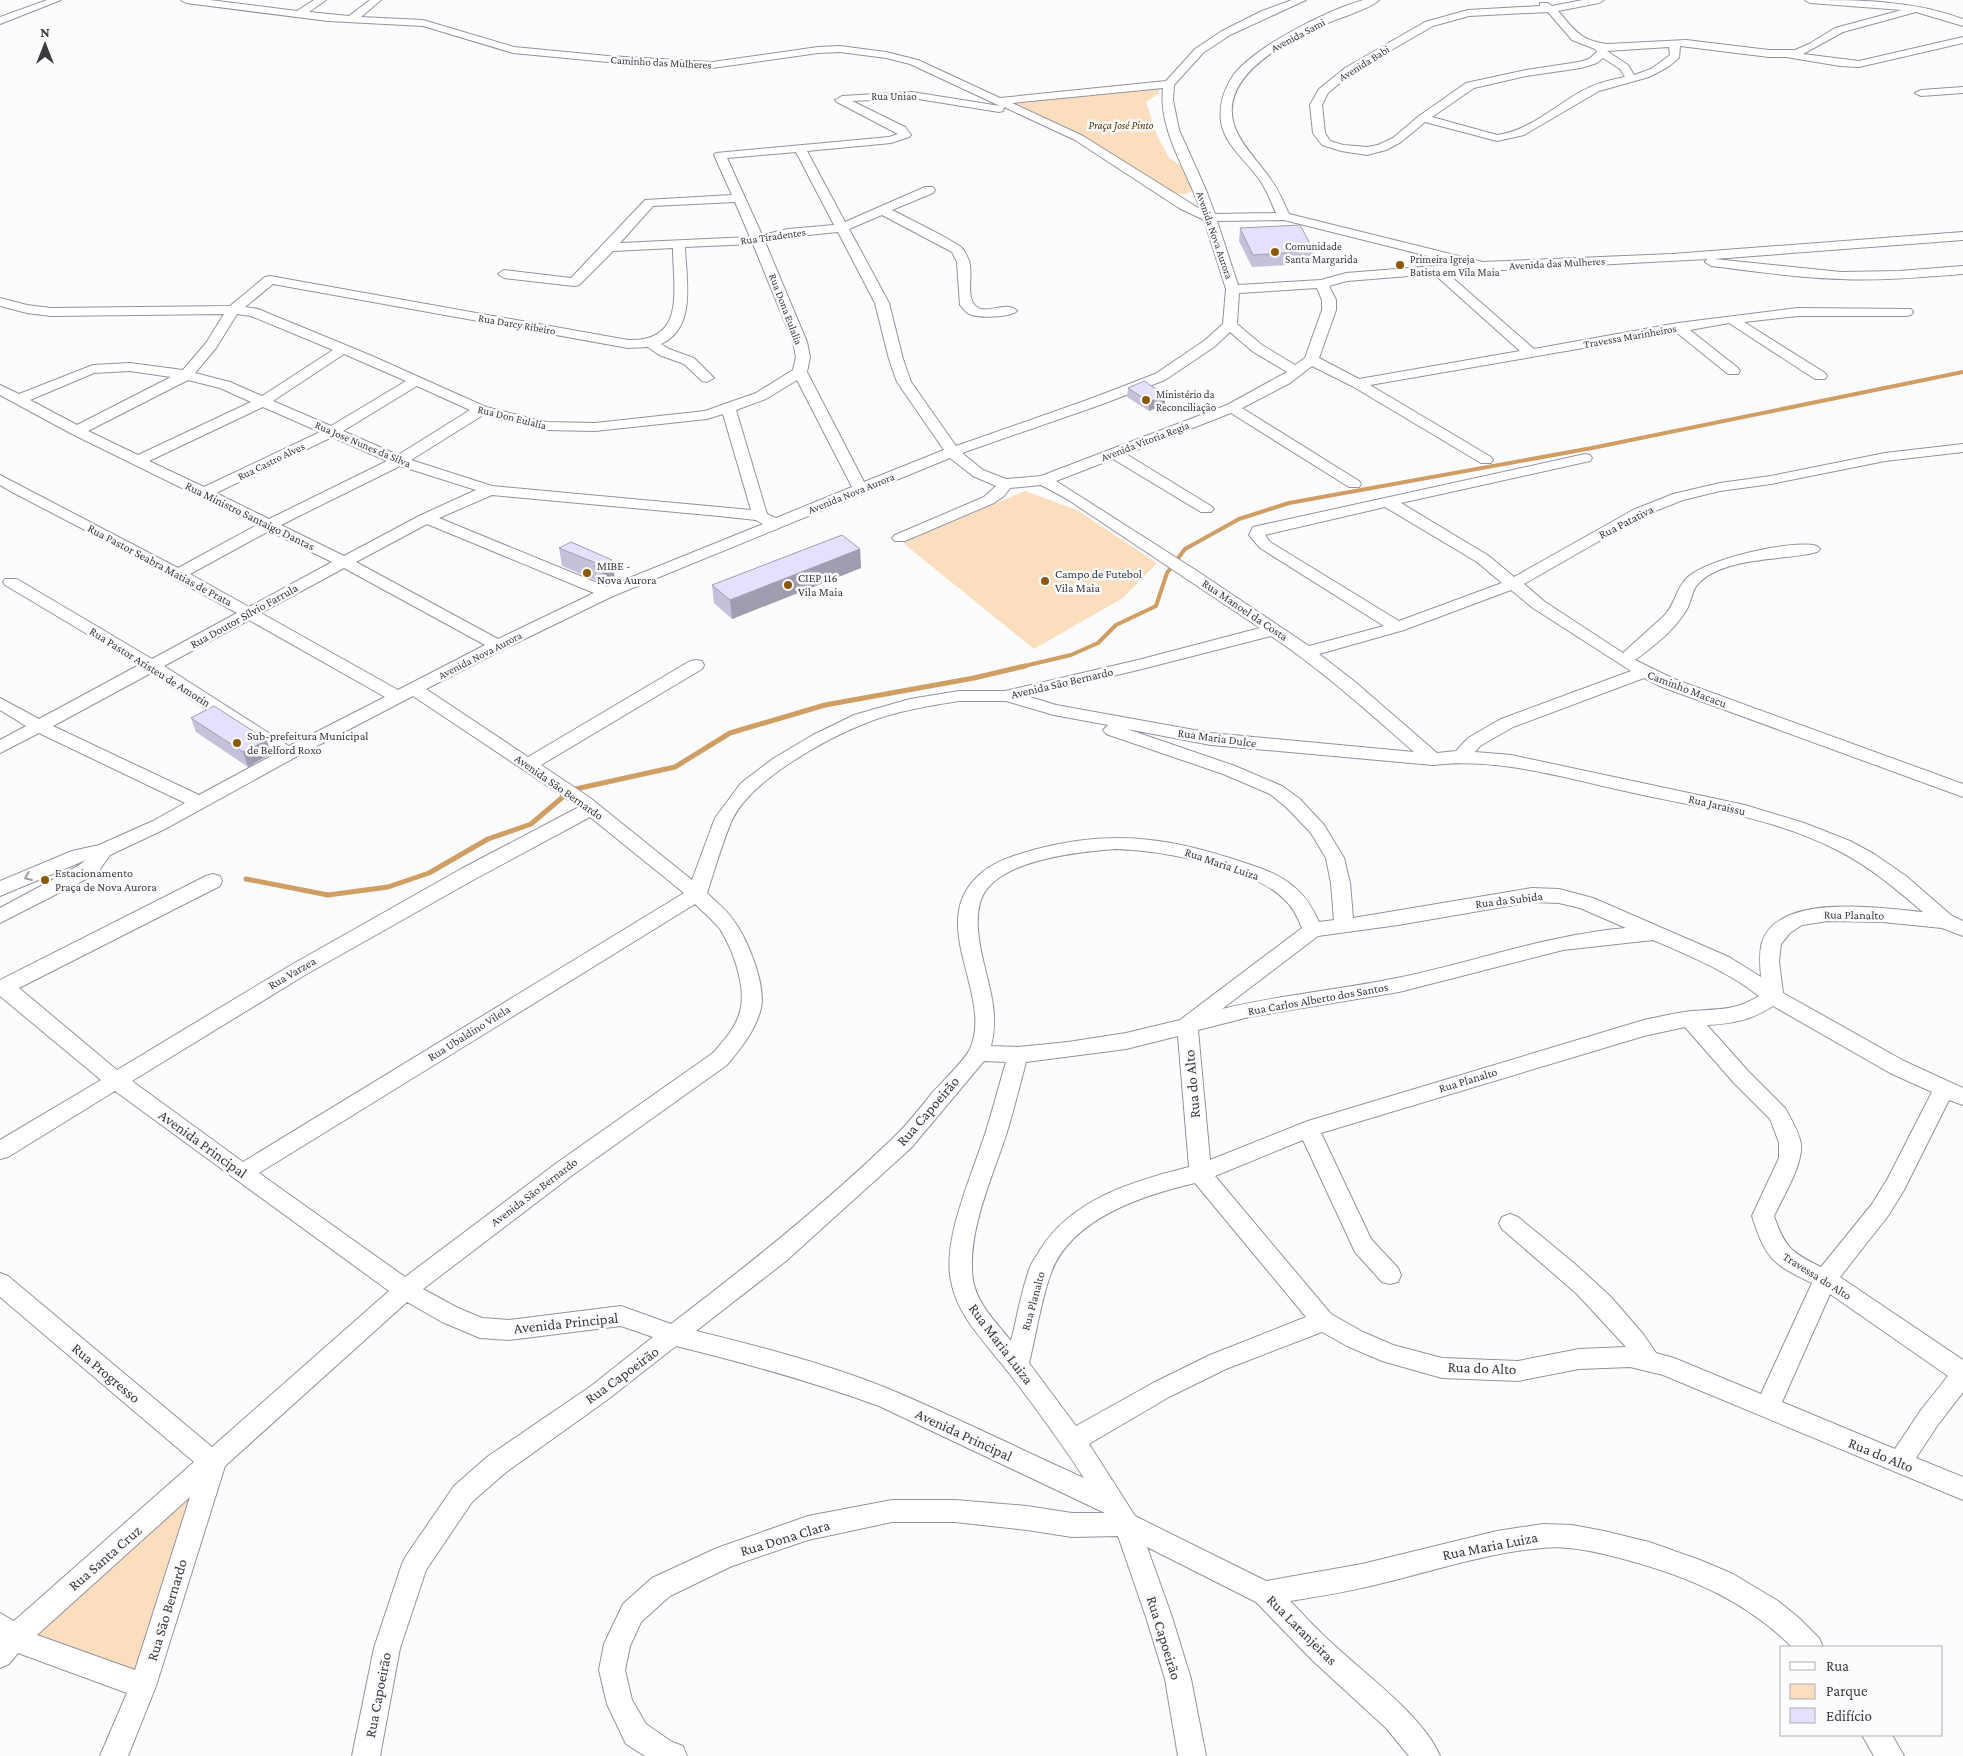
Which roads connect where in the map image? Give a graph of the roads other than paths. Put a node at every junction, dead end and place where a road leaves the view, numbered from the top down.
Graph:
1 (56, 0) edge
2 (186, 0) edge
3 (261, 0) edge
4 (321, 0) edge
5 (376, 0) edge
6 (1301, 0) edge
7 (1374, 0) edge
8 (1532, 0) edge
9 (1599, 0) edge
10 (1810, 0) edge
11 (201, 1) edge
12 (247, 8) junction
13 (1552, 9) junction
14 (1916, 10) junction
15 (298, 15) junction
16 (0, 20) edge
17 (350, 20) junction
18 (1963, 23) edge
19 (1963, 40) edge
20 (1672, 43) junction
21 (1602, 51) junction
22 (1780, 54) junction
23 (1632, 80) junction
24 (1169, 84) junction
25 (1963, 90) edge
26 (1921, 93) dead end
27 (998, 101) junction
28 (1022, 113) junction
29 (1423, 118) junction
30 (799, 147) junction
31 (929, 190) dead end
32 (1200, 190) junction
33 (1166, 194) junction
34 (740, 198) junction
35 (882, 210) junction
36 (1284, 216) junction
37 (1209, 218) junction
38 (841, 228) junction
39 (1963, 236) edge
40 (758, 240) junction
41 (679, 244) junction
42 (610, 247) junction
43 (1672, 258) junction
44 (1484, 266) junction
45 (1438, 270) junction
46 (1963, 270) edge
47 (504, 274) dead end
48 (273, 280) joint
49 (1322, 284) junction
50 (1233, 289) junction
51 (0, 302) edge
52 (233, 310) junction
53 (1010, 311) dead end
54 (1906, 312) dead end
55 (1730, 319) junction
56 (1230, 325) junction
57 (1678, 327) junction
58 (652, 344) junction
59 (343, 349) junction
60 (1531, 353) junction
61 (1311, 360) junction
62 (1733, 371) dead end
63 (800, 372) junction
64 (1297, 372) junction
65 (186, 376) junction
66 (1820, 376) dead end
67 (707, 378) dead end
68 (416, 381) junction
69 (1357, 384) junction
70 (0, 389) edge
71 (20, 400) junction
72 (262, 402) junction
73 (728, 408) junction
74 (1232, 408) junction
75 (481, 410) junction
76 (77, 431) junction
77 (333, 431) junction
78 (1963, 448) edge
79 (951, 452) junction
80 (1114, 453) junction
81 (1585, 458) dead end
82 (1486, 460) dead end
83 (137, 461) junction
84 (399, 461) junction
85 (0, 479) edge
86 (1044, 480) junction
87 (1006, 484) junction
88 (1354, 484) dead end
89 (490, 490) junction
90 (860, 490) junction
91 (204, 493) junction
92 (1388, 502) junction
93 (1206, 509) dead end
94 (760, 516) junction
95 (426, 518) junction
96 (775, 524) junction
97 (269, 525) junction
98 (900, 538) dead end
99 (1812, 549) dead end
100 (344, 562) junction
101 (177, 575) junction
102 (11, 582) dead end
103 (1513, 584) junction
104 (606, 593) junction
105 (250, 613) junction
106 (1398, 627) junction
107 (1273, 630) junction
108 (498, 645) junction
109 (1306, 652) junction
110 (1624, 661) junction
111 (696, 665) dead end
112 (152, 666) junction
113 (1644, 672) junction
114 (414, 689) junction
115 (1006, 696) junction
116 (398, 697) junction
117 (0, 703) edge
118 (1054, 710) junction
119 (39, 726) junction
120 (0, 747) edge
121 (288, 754) junction
122 (1461, 756) junction
123 (1433, 759) junction
124 (529, 764) junction
125 (1963, 791) edge
126 (200, 803) junction
127 (587, 804) junction
128 (103, 851) junction
129 (213, 881) dead end
130 (0, 889) edge
131 (697, 894) junction
132 (0, 916) edge
133 (1944, 921) junction
134 (1344, 926) junction
135 (1963, 929) edge
136 (1313, 930) junction
137 (1656, 933) junction
138 (2, 988) edge
139 (1773, 997) junction
140 (1689, 1019) junction
141 (1187, 1025) junction
142 (979, 1053) junction
143 (1018, 1055) junction
144 (115, 1080) junction
145 (1953, 1093) edge
146 (1308, 1128) junction
147 (0, 1151) edge
148 (242, 1173) junction
149 (1200, 1173) junction
150 (1510, 1223) dead end
151 (1390, 1275) dead end
152 (1825, 1279) junction
153 (0, 1284) edge
154 (405, 1290) junction
155 (1323, 1321) junction
156 (674, 1336) junction
157 (1649, 1361) junction
158 (1017, 1365) junction
159 (1963, 1373) edge
160 (1767, 1408) junction
161 (1073, 1440) junction
162 (1900, 1462) junction
163 (213, 1463) junction
164 (1963, 1489) edge
165 (1120, 1514) junction
166 (1265, 1593) junction
167 (4, 1640) edge
168 (1809, 1646) edge
169 (143, 1686) junction
170 (1877, 1736) edge
171 (114, 1756) edge
172 (366, 1756) edge
173 (673, 1756) edge
174 (1192, 1756) edge
175 (1426, 1756) edge
176 (1890, 1756) edge

1 - 16 street
2 - 11 street, Caminho das Mulheres
3 - 12 street
4 - 15 street
5 - 17 street
6 - 24 street
7 - 36 street, Avenida Sami
8 - 13 street
9 - 13 street
10 - 14 street
11 - 12 street, Caminho das Mulheres
12 - 15 street, Caminho das Mulheres
13 - 21 street
13 - 29 street, Avenida Babi
14 - 18 street
14 - 22 street
15 - 17 street, Caminho das Mulheres
17 - 27 street, Caminho das Mulheres
19 - 22 street
20 - 21 street
20 - 22 street
20 - 23 street
21 - 23 street
21 - 29 street, Avenida Babi
23 - 29 street
24 - 27 street
24 - 32 street, Avenida Nova Aurora
25 - 26 street
27 - 28 street, Caminho das Mulheres
28 - 30 street, Rua Uniao
28 - 33 street, Caminho das Mulheres
30 - 34 street, Rua Dona Eulalia
30 - 38 street
31 - 35 street, Rua Tiradentes
32 - 33 street
32 - 37 street, Avenida Nova Aurora
33 - 37 street, Caminho das Mulheres
34 - 40 street, Rua Dona Eulalia
34 - 42 street
35 - 38 street, Rua Tiradentes
35 - 53 street
36 - 37 street, Caminho das Mulheres
36 - 44 street, Caminho das Mulheres
37 - 50 street, Avenida Nova Aurora
38 - 40 street, Rua Tiradentes
38 - 79 street
39 - 43 street, Avenida das Mulheres
40 - 41 street, Rua Tiradentes
40 - 63 street, Rua Dona Eulalia
41 - 42 street, Rua Tiradentes
41 - 58 street
42 - 47 street
43 - 44 street, Avenida das Mulheres
43 - 46 street, Avenida das Mulheres
44 - 45 street, Avenida das Mulheres
45 - 49 street, Avenida das Mulheres
45 - 60 street
48 - 52 street
48 - 58 street, Rua Darcy Ribeiro
49 - 50 street, Avenida das Mulheres
49 - 61 street, Avenida Vitoria Regia
50 - 56 street, Avenida Nova Aurora
51 - 52 street
52 - 59 street, Rua Don Eulalia
52 - 65 street
54 - 55 street, Travessa Marinheiros
55 - 57 street, Travessa Marinheiros
55 - 66 street
56 - 64 street
56 - 79 street, Avenida Nova Aurora
57 - 60 street, Travessa Marinheiros
57 - 62 street
58 - 67 street
59 - 68 street, Rua Don Eulalia
59 - 72 street
60 - 69 street, Travessa Marinheiros
61 - 64 street, Avenida Vitoria Regia
61 - 69 street
63 - 73 street, Rua Don Eulalia
63 - 90 street, Rua Dona Eulalia
64 - 74 street, Avenida Vitoria Regia
65 - 71 street, Rua Jose Nunes da Silva
65 - 72 street, Rua Jose Nunes da Silva
65 - 76 street
68 - 75 street, Rua Don Eulalia
68 - 77 street, Rua Castro Alves
69 - 82 street
70 - 71 street, Rua Ministro Santaigo Dantas
71 - 76 street, Rua Ministro Santaigo Dantas
72 - 77 street, Rua Jose Nunes da Silva
72 - 83 street
73 - 75 street, Rua Don Eulalia
73 - 94 street
74 - 80 street, Avenida Vitoria Regia
74 - 88 street
75 - 84 street
76 - 83 street, Rua Ministro Santaigo Dantas
77 - 84 street, Rua Jose Nunes da Silva
77 - 91 street, Rua Castro Alves
78 - 103 street, Rua Patativa
79 - 87 street
79 - 90 street, Avenida Nova Aurora
80 - 86 street, Avenida Vitoria Regia
80 - 93 street
81 - 92 street
83 - 91 street, Rua Ministro Santaigo Dantas
84 - 89 street, Rua Jose Nunes da Silva
84 - 97 street
85 - 101 street, Rua Pastor Seabra Matias de Prata
86 - 87 street, Avenida Vitoria Regia
86 - 107 street, Rua Manoel da Costa
87 - 98 street
89 - 94 street, Rua Jose Nunes da Silva
89 - 95 street, Rua Doutor Sílvio Farrula
90 - 96 street, Avenida Nova Aurora
91 - 97 street, Rua Ministro Santaigo Dantas
92 - 103 street, Caminho Macacu
92 - 106 street
94 - 96 street, Rua Jose Nunes da Silva
95 - 100 street, Rua Doutor Sílvio Farrula
95 - 104 street
96 - 104 street, Avenida Nova Aurora
97 - 100 street, Rua Ministro Santaigo Dantas
97 - 101 street
99 - 110 street
100 - 105 street, Rua Doutor Sílvio Farrula
100 - 108 street, Rua Ministro Santaigo Dantas
101 - 105 street, Rua Pastor Seabra Matias de Prata
102 - 112 street, Rua Pastor Aristeu de Amorin
103 - 106 street, Rua Patativa
103 - 110 street, Caminho Macacu
104 - 108 street, Avenida Nova Aurora
105 - 112 street, Rua Doutor Sílvio Farrula
105 - 116 street, Rua Pastor Seabra Matias de Prata
106 - 109 street, Rua Patativa
107 - 109 street, Rua Manoel da Costa
107 - 115 street, Avenida São Bernardo
108 - 114 street, Avenida Nova Aurora
109 - 123 street, Rua Manoel da Costa
110 - 113 street, Caminho Macacu
111 - 124 street
112 - 119 street, Rua Doutor Sílvio Farrula
112 - 121 street, Rua Pastor Aristeu de Amorin
113 - 122 street
113 - 125 street, Caminho Macacu
114 - 116 street, Avenida Nova Aurora
114 - 124 street, Avenida São Bernardo
115 - 118 street, Rua Maria Dulce
115 - 131 street, Avenida São Bernardo
116 - 121 street, Avenida Nova Aurora
117 - 119 street
118 - 123 street, Rua Maria Dulce
118 - 134 street
119 - 120 street, Rua Doutor Sílvio Farrula
119 - 126 street
121 - 126 street, Avenida Nova Aurora
122 - 123 street, Rua Jaraissu
122 - 133 street, Rua Jaraissu
124 - 127 street, Avenida São Bernardo
126 - 128 street, Avenida Nova Aurora
127 - 131 street, Avenida São Bernardo
127 - 144 street, Rua Varzea
128 -> 130 street, Avenida Nova Aurora
128 - 132 street, Avenida Nova Aurora
129 - 138 street
131 - 148 street, Rua Ubaldino Vilela
131 - 154 street, Avenida São Bernardo
133 - 135 street, Rua Planalto
133 - 139 street, Rua Planalto
134 - 136 street, Rua da Subida
134 - 137 street, Rua da Subida
136 - 141 street
136 - 142 street, Rua Maria Luiza
137 - 139 street, Rua da Subida
137 - 141 street, Rua Carlos Alberto dos Santos
138 - 144 street, Avenida Principal
139 - 140 street, Rua Planalto
139 - 145 street
140 - 146 street, Rua Planalto
140 - 152 street, Travessa do Alto
141 - 143 street, Rua Carlos Alberto dos Santos
141 - 149 street, Rua do Alto
142 - 143 street, Rua Carlos Alberto dos Santos
142 - 156 street, Rua Capoeirão
143 - 158 street, Rua Maria Luiza
144 - 147 street, Rua Varzea
144 - 148 street, Avenida Principal
145 - 152 street
146 - 149 street, Rua Planalto
146 - 151 street
148 - 154 street, Avenida Principal
149 - 155 street, Rua do Alto
149 - 158 street, Rua Planalto
150 - 157 street
152 - 159 street, Travessa do Alto
152 - 160 street
153 - 163 street, Rua Progresso
154 - 156 street, Avenida Principal
154 - 163 street, Avenida São Bernardo
155 - 157 street, Rua do Alto
155 - 161 street
156 - 165 street, Avenida Principal
156 - 172 street, Rua Capoeirão
157 - 160 street, Rua do Alto
158 - 161 street, Rua Maria Luiza
159 - 162 street
160 - 162 street, Rua do Alto
161 - 165 street, Rua Maria Luiza
162 - 164 street, Rua do Alto
163 - 167 street, Rua Santa Cruz
163 - 169 street, Rua São Bernardo
165 - 166 street, Rua Laranjeiras
165 - 173 street, Rua Dona Clara
165 - 174 street, Rua Capoeirão
166 - 168 street, Rua Maria Luiza
166 - 175 street, Rua Laranjeiras
167 - 169 street
169 - 171 street, Rua São Bernardo
170 - 176 street

